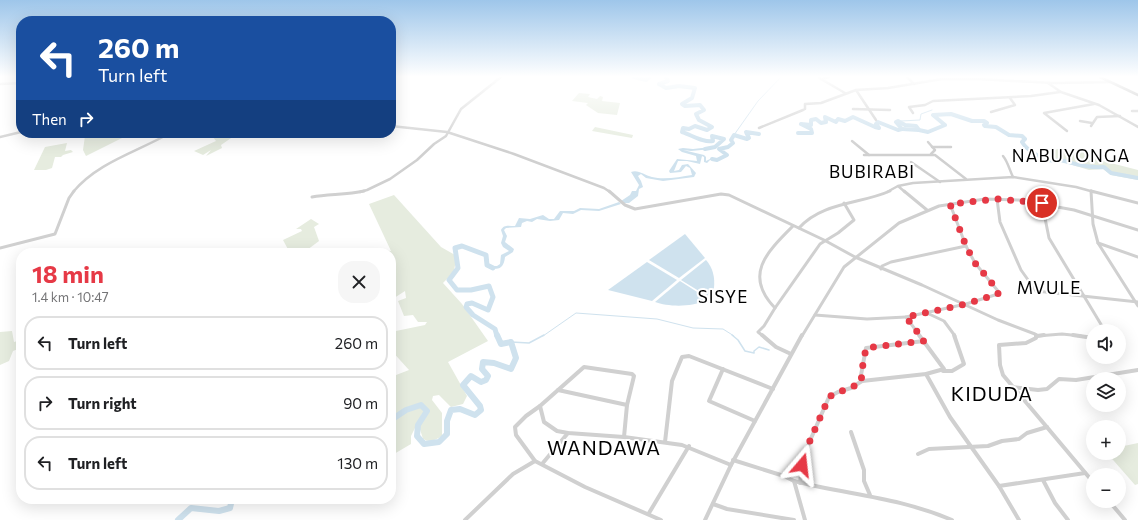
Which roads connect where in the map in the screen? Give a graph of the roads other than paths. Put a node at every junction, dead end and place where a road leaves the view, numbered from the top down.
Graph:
1 (471, 101) edge
2 (825, 101) edge
3 (864, 101) edge
4 (932, 101) edge
5 (1012, 101) edge
6 (1086, 101) edge
7 (1094, 104) junction
8 (853, 109) dead end
9 (870, 110) junction
10 (890, 110) dead end
11 (1132, 111) dead end
12 (1138, 111) edge
13 (913, 112) dead end
14 (991, 112) dead end
15 (1120, 116) junction
16 (876, 120) dead end
17 (1080, 121) dead end
18 (396, 127) edge
19 (758, 128) dead end
20 (1138, 128) edge
21 (1067, 131) dead end
22 (447, 132) junction
23 (16, 133) edge
24 (0, 137) edge
25 (161, 138) edge
26 (852, 141) dead end
27 (928, 142) dead end
28 (932, 147) junction
29 (951, 147) dead end
30 (929, 154) junction
31 (864, 155) dead end
32 (869, 155) junction
33 (1003, 156) dead end
34 (911, 162) dead end
35 (1013, 177) junction
36 (966, 179) junction
37 (940, 182) junction
38 (898, 186) junction
39 (1090, 191) junction
40 (312, 197) dead end
41 (997, 199) junction
42 (844, 203) junction
43 (1042, 203) junction
44 (1138, 203) edge
45 (950, 204) junction
46 (927, 210) junction
47 (1092, 215) junction
48 (793, 226) junction
49 (799, 228) junction
50 (1138, 230) edge
51 (824, 240) junction
52 (1098, 244) junction
53 (966, 246) junction
54 (0, 248) edge
55 (855, 257) junction
56 (1138, 257) edge
57 (880, 268) junction
58 (1085, 297) junction
59 (1136, 302) edge
60 (966, 304) junction
61 (1138, 306) edge
62 (775, 308) junction
63 (927, 314) junction
64 (815, 315) junction
65 (906, 317) junction
66 (1102, 324) edge
67 (1037, 336) junction
68 (1086, 337) edge
69 (924, 341) junction
70 (791, 354) junction
71 (723, 369) junction
72 (1138, 370) edge
73 (941, 371) junction
74 (926, 374) junction
75 (862, 381) junction
76 (1012, 387) junction
77 (773, 389) junction
78 (558, 390) junction
79 (627, 405) junction
80 (540, 406) junction
81 (755, 421) junction
82 (1047, 427) junction
83 (851, 432) dead end
84 (568, 434) junction
85 (624, 436) junction
86 (665, 442) junction
87 (689, 446) junction
88 (970, 446) junction
89 (918, 454) dead end
90 (535, 461) junction
91 (732, 463) junction
92 (542, 464) junction
93 (1085, 473) joint
94 (1043, 480) junction
95 (794, 481) junction
96 (800, 483) junction
97 (999, 486) junction
98 (870, 495) junction
99 (713, 504) junction
100 (1115, 508) edge
101 (649, 514) junction
102 (465, 520) edge
103 (661, 520) edge
104 (705, 520) edge
105 (794, 520) edge
106 (805, 520) edge
107 (952, 520) edge
108 (1019, 520) edge
109 (1068, 520) edge
110 (1124, 520) edge

1 - 22 street
2 - 19 street
3 - 9 street
4 - 13 street
5 - 14 street
6 - 7 street
7 - 15 street
7 - 21 street
8 - 9 street
9 - 10 street
9 - 16 street
11 - 12 street
15 - 17 street
15 - 20 street
18 - 22 street
22 - 40 street
22 - 48 street
23 - 24 street
25 - 54 street
26 - 32 street
27 - 28 street
28 - 29 street
28 - 30 street
30 - 32 street
30 - 36 street
31 - 32 street
33 - 35 street
34 - 37 street
35 - 36 street
35 - 39 street
36 - 37 street
37 - 38 street
38 - 42 street
38 - 46 street
39 - 44 street
39 - 47 street
41 - 43 street
41 - 45 street
41 - 58 street
42 - 49 street
42 - 51 street
43 - 47 street
43 - 58 street
45 - 46 street
45 - 53 street
46 - 55 street
47 - 50 street
47 - 52 street
48 - 49 street
48 - 62 street
49 - 51 street
51 - 55 street
51 - 62 street
52 - 56 street
52 - 59 street
53 - 57 street
53 - 60 street
55 - 57 street
55 - 64 street
57 - 60 street
58 - 59 street
58 - 66 street
59 - 61 street
60 - 63 street
60 - 67 street
62 - 70 street
63 - 65 street
63 - 73 street
64 - 65 street
64 - 70 street
65 - 69 street
67 - 68 street
67 - 76 street
69 - 73 street
69 - 75 street
70 - 77 street
71 - 77 street
71 - 81 street
71 - 86 street
72 - 76 street
73 - 74 street
74 - 75 street
74 - 88 street
75 - 96 street
76 - 82 street
77 - 81 street
78 - 79 street
78 - 79 street
78 - 80 street
79 - 85 street
80 - 84 street
80 - 90 street
81 - 91 street
82 - 88 street
82 - 93 street
83 - 98 street
84 - 85 street
84 - 92 street
85 - 86 street
86 - 87 street
87 - 91 street
87 - 101 street
88 - 89 street
88 - 97 street
90 - 92 street
90 - 102 street
91 - 95 street
91 - 99 street
92 - 101 street
93 - 94 street
94 - 97 street
94 - 109 street
95 - 96 street
95 - 106 street
96 - 98 street
97 - 108 street
98 - 107 street
99 - 104 street
99 - 105 street
100 - 110 street
101 - 103 street

